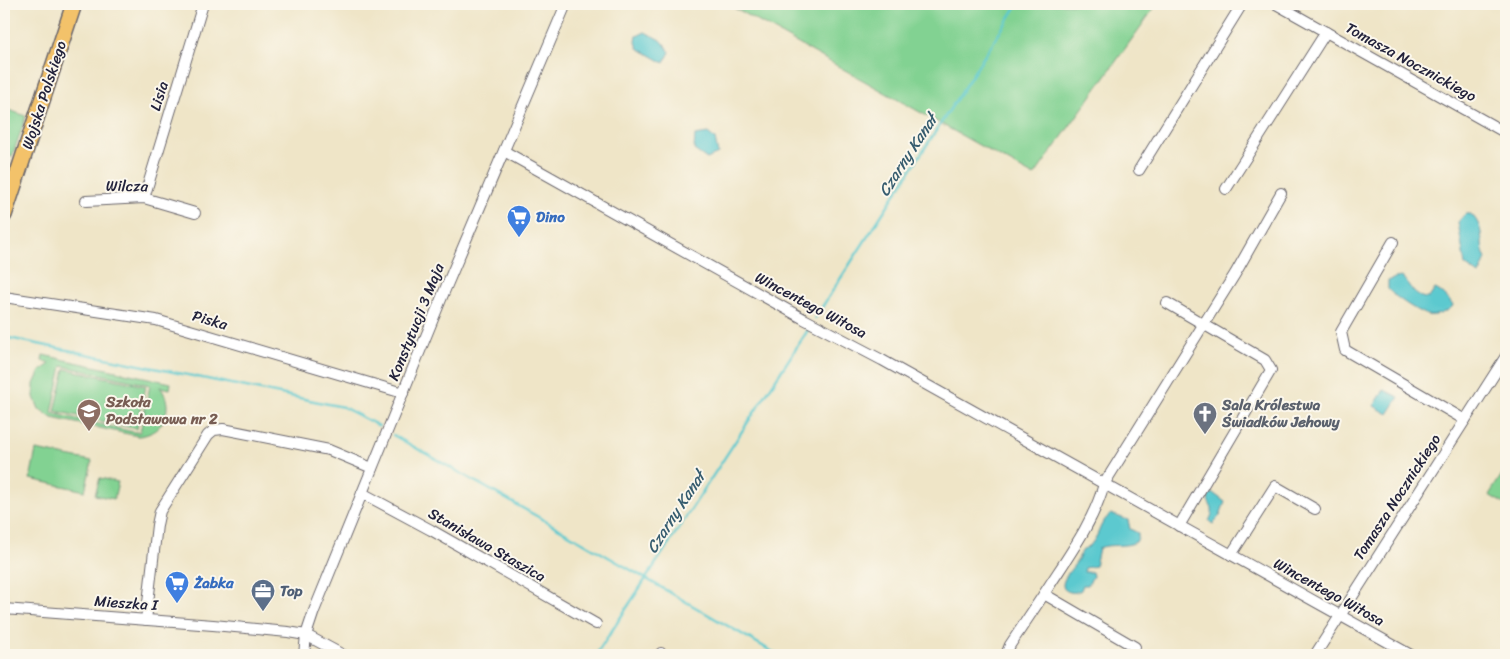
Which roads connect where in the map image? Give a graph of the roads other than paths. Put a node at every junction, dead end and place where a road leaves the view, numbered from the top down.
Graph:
1 (74, 4) edge
2 (203, 4) edge
3 (566, 4) edge
4 (1242, 4) edge
5 (1276, 4) edge
6 (1326, 32) junction
7 (1506, 133) edge
8 (504, 151) junction
9 (1139, 170) dead end
10 (1226, 189) dead end
11 (1281, 193) dead end
12 (144, 198) junction
13 (86, 201) dead end
14 (4, 213) edge
15 (195, 213) dead end
16 (1393, 242) dead end
17 (4, 297) edge
18 (1167, 303) dead end
19 (1204, 324) junction
20 (1506, 356) edge
21 (403, 393) junction
22 (1465, 420) junction
23 (372, 468) junction
24 (1104, 484) junction
25 (362, 493) junction
26 (1315, 509) dead end
27 (1179, 526) junction
28 (1231, 555) junction
29 (1044, 594) junction
30 (4, 609) edge
31 (1340, 616) junction
32 (146, 620) junction
33 (596, 624) dead end
34 (306, 635) junction
35 (1135, 648) dead end
36 (304, 655) edge
37 (343, 655) edge
38 (1006, 655) edge
39 (1315, 655) edge
40 (1412, 655) edge

1 - 14 main road, Wojska Polskiego
2 - 12 street, Lisia
3 - 8 street, Konstytucji 3 Maja
4 - 9 street
5 - 6 street, Tomasza Nocznickiego
6 - 7 street, Tomasza Nocznickiego
6 - 10 street, Tomasza Nocznickiego
8 - 21 street, Konstytucji 3 Maja
8 - 24 street, Wincentego Witosa
11 - 19 street
12 - 13 street, Wilcza
12 - 15 street, Wilcza
16 - 22 street
17 - 21 street, Piska
18 - 19 street
19 - 24 street
19 - 27 street
20 - 22 street, Tomasza Nocznickiego
21 - 23 street, Konstytucji 3 Maja
22 - 31 street, Tomasza Nocznickiego
23 - 25 street, Konstytucji 3 Maja
23 - 32 street
24 - 27 street, Wincentego Witosa
24 - 29 street
25 - 33 street, Stanisława Staszica
25 - 34 street, Konstytucji 3 Maja
26 - 28 street
27 - 28 street, Wincentego Witosa
28 - 31 street, Wincentego Witosa
29 - 35 street
29 - 38 street
30 - 32 street, Mieszka I
31 - 39 street, Tomasza Nocznickiego
31 - 40 street, Wincentego Witosa
32 - 34 street, Mieszka I
34 - 36 street, Konstytucji 3 Maja
34 - 37 street

